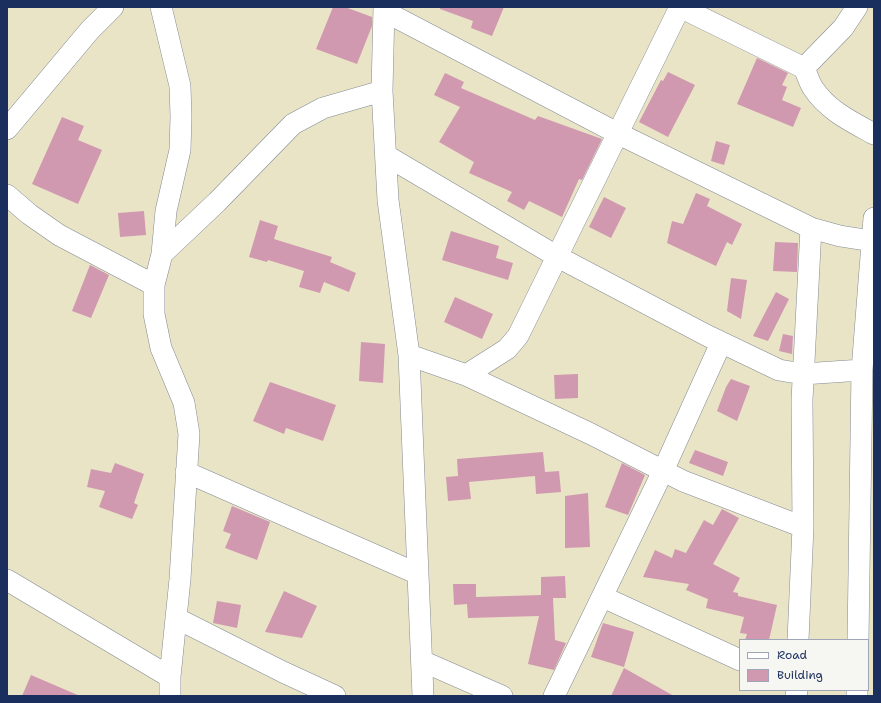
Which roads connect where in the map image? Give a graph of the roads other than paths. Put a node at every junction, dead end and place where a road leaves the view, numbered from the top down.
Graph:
1 (113, 7) edge
2 (161, 7) edge
3 (680, 7) edge
4 (857, 7) edge
5 (384, 9) edge
6 (804, 68) junction
7 (382, 91) junction
8 (7, 129) edge
9 (617, 133) junction
10 (874, 134) edge
11 (387, 156) junction
12 (7, 195) edge
13 (874, 218) edge
14 (811, 228) junction
15 (872, 241) junction
16 (162, 254) junction
17 (558, 257) junction
18 (154, 285) junction
19 (721, 343) junction
20 (409, 355) junction
21 (862, 370) junction
22 (803, 374) junction
23 (466, 375) junction
24 (663, 471) junction
25 (186, 472) junction
26 (803, 528) junction
27 (418, 574) junction
28 (7, 580) edge
29 (603, 596) junction
30 (176, 618) junction
31 (798, 639) edge
32 (858, 639) edge
33 (739, 660) edge
34 (422, 661) junction
35 (170, 686) edge
36 (335, 696) edge
37 (423, 696) edge
38 (502, 696) edge
39 (554, 696) edge

1 - 8 street
2 - 16 street
3 - 6 street
3 - 9 street
4 - 6 street
5 - 7 street
5 - 9 street
6 - 10 street
7 - 11 street
7 - 16 street
9 - 14 street
9 - 17 street
11 - 17 street
11 - 20 street
12 - 18 street
13 - 15 street
14 - 15 street
14 - 22 street
15 - 21 street
16 - 18 street
17 - 19 street
17 - 23 street
18 - 25 street
19 - 22 street
19 - 24 street
20 - 23 street
20 - 27 street
21 - 22 street
21 - 32 street
22 - 26 street
23 - 24 street
24 - 26 street
24 - 29 street
25 - 27 street
25 - 30 street
26 - 31 street
27 - 34 street
28 - 35 street
29 - 33 street
29 - 39 street
30 - 35 street
30 - 36 street
34 - 37 street
34 - 38 street

